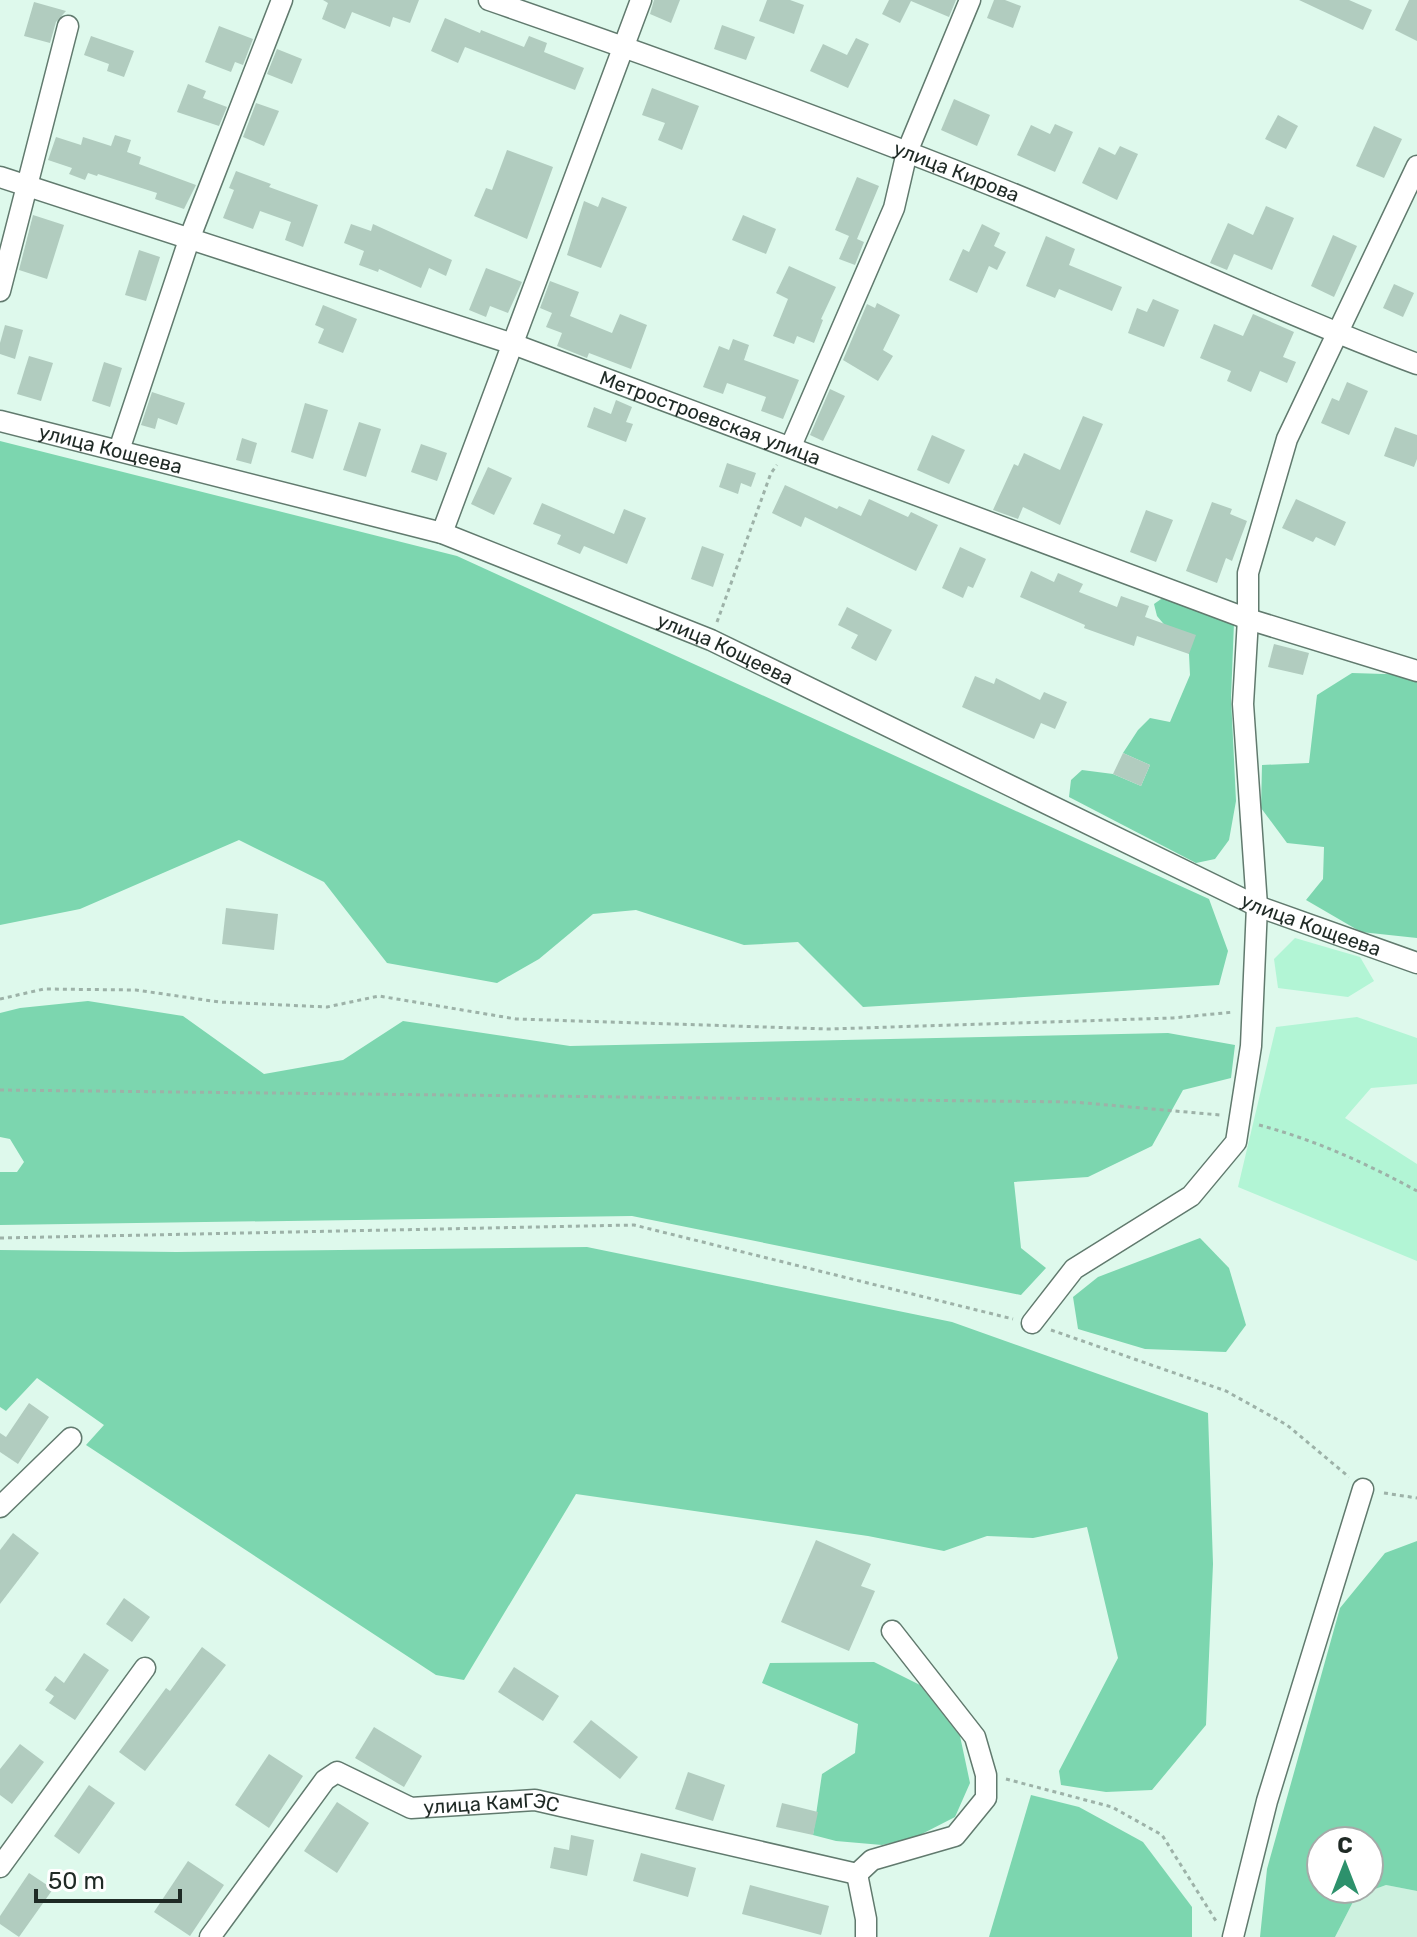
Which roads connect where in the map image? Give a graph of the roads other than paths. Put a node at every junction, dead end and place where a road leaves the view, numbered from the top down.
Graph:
1 (282, 0) edge
2 (489, 0) edge
3 (641, 0) edge
4 (970, 0) edge
5 (68, 26) dead end
6 (623, 47) junction
7 (907, 152) junction
8 (1417, 166) edge
9 (0, 177) edge
10 (28, 185) junction
11 (190, 237) junction
12 (0, 291) edge
13 (1336, 333) junction
14 (513, 344) junction
15 (1417, 364) edge
16 (0, 421) edge
17 (791, 446) junction
18 (119, 450) junction
19 (442, 533) junction
20 (1248, 619) junction
21 (1417, 671) edge
22 (1257, 906) junction
23 (1417, 963) edge
24 (1032, 1323) road end
25 (71, 1438) dead end
26 (1363, 1489) road end
27 (0, 1507) edge
28 (892, 1631) dead end
29 (145, 1668) dead end
30 (0, 1867) edge
31 (857, 1874) junction
32 (1226, 1931) edge
33 (210, 1937) edge
34 (866, 1937) edge

1 - 11 street
2 - 6 street, улица Кирова
3 - 6 street
4 - 7 street
5 - 10 street
6 - 7 street, улица Кирова
6 - 14 street
7 - 13 street, улица Кирова
7 - 17 street
8 - 13 street
9 - 10 street, Метростроевская улица
10 - 11 street, Метростроевская улица
10 - 12 street
11 - 14 street, Метростроевская улица
11 - 18 street
13 - 15 street, улица Кирова
13 - 20 street
14 - 17 street, Метростроевская улица
14 - 19 street
16 - 18 street, улица Кощеева
17 - 20 street, Метростроевская улица
18 - 19 street, улица Кощеева
19 - 22 street, улица Кощеева
20 - 21 street, Метростроевская улица
20 - 22 street
22 - 23 street, улица Кощеева
22 - 24 street
25 - 27 street
26 - 32 street
28 - 31 street
29 - 30 street
31 - 33 street, улица КамГЭС
31 - 34 street

